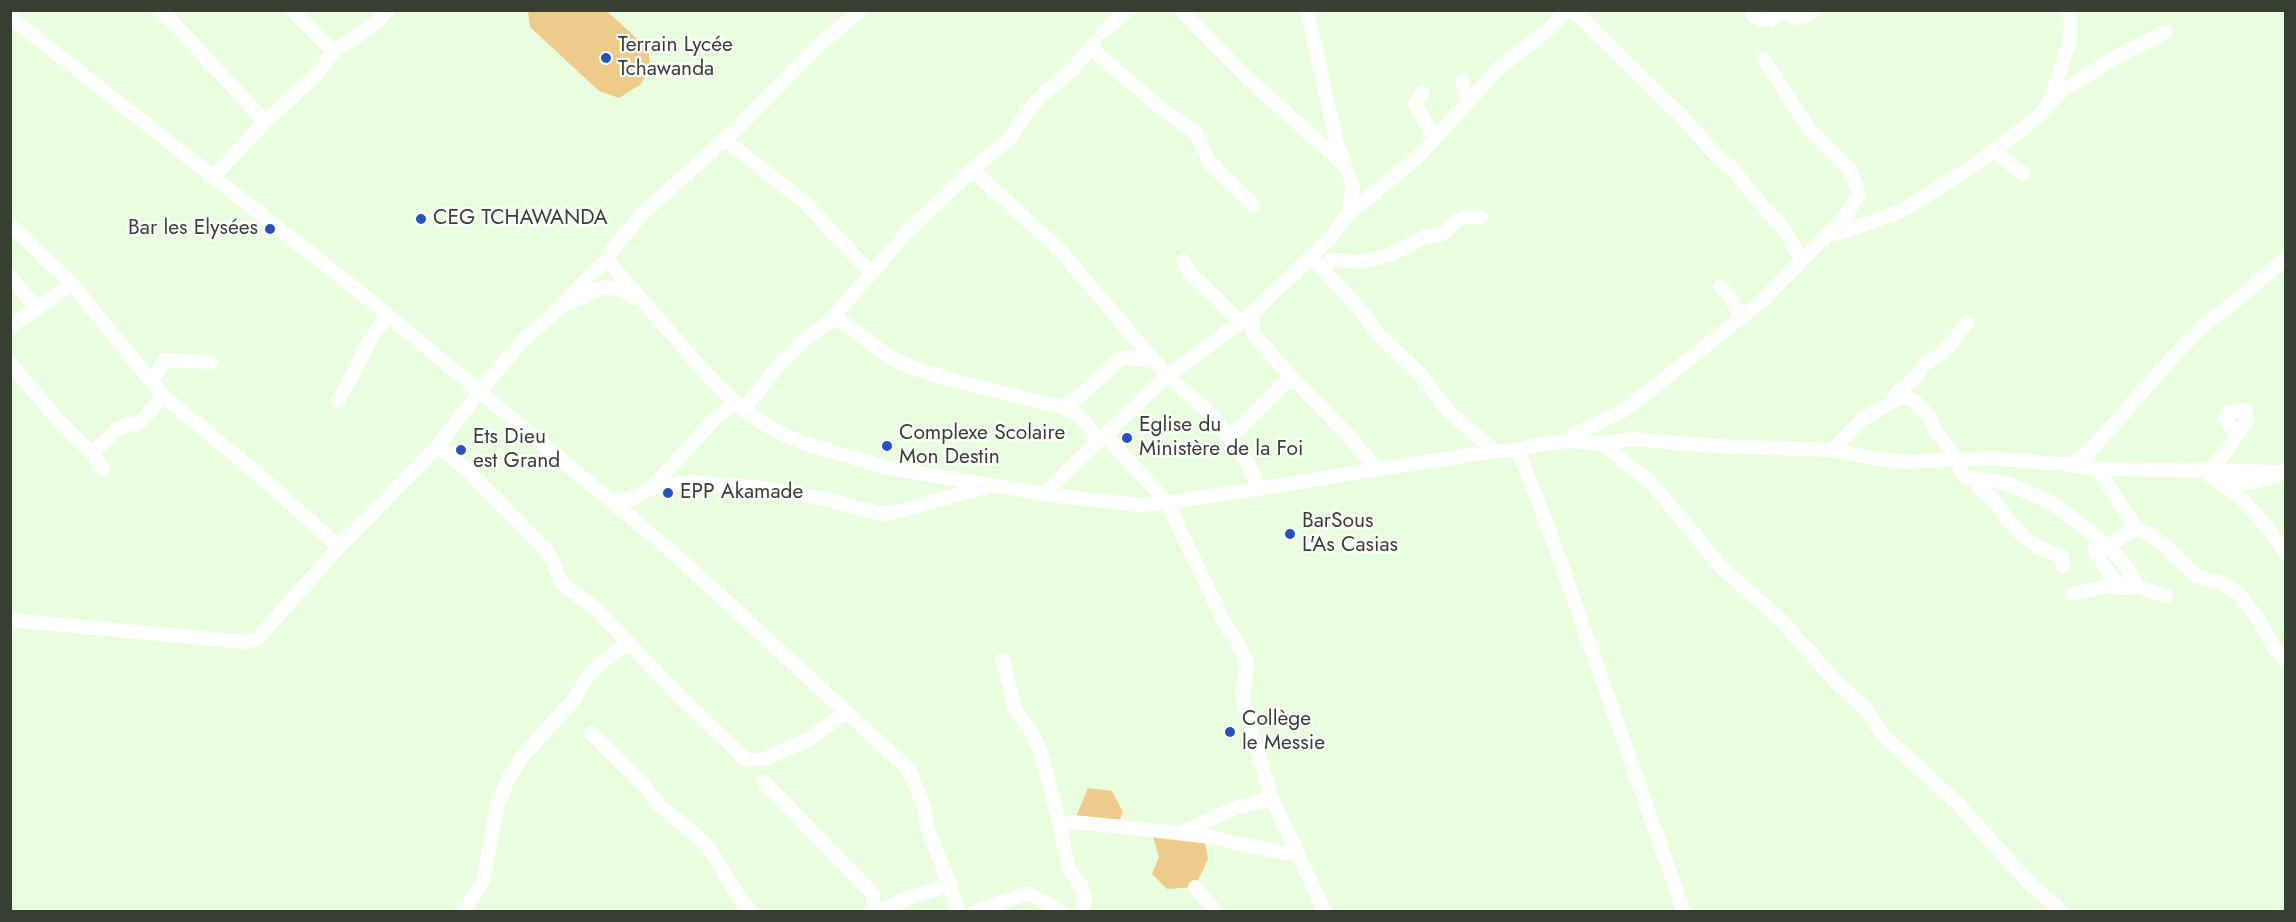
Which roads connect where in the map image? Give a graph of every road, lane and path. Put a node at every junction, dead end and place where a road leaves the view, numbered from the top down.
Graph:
1 (159, 10) edge
2 (292, 10) edge
3 (388, 10) edge
4 (861, 10) edge
5 (1128, 10) edge
6 (1181, 10) edge
7 (1307, 10) edge
8 (1567, 10) edge
9 (1573, 10) edge
10 (1814, 10) edge
11 (2067, 10) edge
12 (1752, 15) dead end
13 (10, 17) edge
14 (1102, 32) dead end
15 (2166, 32) dead end
16 (334, 52) junction
17 (1763, 58) dead end
18 (1462, 81) dead end
19 (1422, 93) dead end
20 (1468, 102) junction
21 (2048, 106) junction
22 (265, 122) junction
23 (1436, 138) junction
24 (724, 139) junction
25 (1994, 150) junction
26 (1342, 163) junction
27 (972, 170) junction
28 (2023, 174) dead end
29 (213, 177) junction
30 (1253, 206) dead end
31 (1348, 214) junction
32 (1481, 217) dead end
33 (10, 225) edge
34 (1826, 236) junction
35 (1797, 252) dead end
36 (1311, 256) junction
37 (2286, 258) edge
38 (607, 260) junction
39 (1183, 261) dead end
40 (1322, 269) junction
41 (870, 272) junction
42 (10, 276) edge
43 (72, 284) junction
44 (1720, 286) dead end
45 (645, 304) junction
46 (37, 309) junction
47 (559, 309) junction
48 (1253, 313) junction
49 (388, 315) junction
50 (830, 321) junction
51 (1738, 321) junction
52 (1967, 322) dead end
53 (1237, 324) junction
54 (10, 327) edge
55 (1126, 329) junction
56 (1253, 334) junction
57 (1122, 357) junction
58 (1154, 361) junction
59 (212, 362) dead end
60 (10, 363) edge
61 (1167, 376) junction
62 (1291, 377) junction
63 (152, 380) junction
64 (480, 391) junction
65 (163, 396) junction
66 (338, 401) dead end
67 (1892, 402) junction
68 (739, 406) junction
69 (1061, 407) junction
70 (2238, 436) junction
71 (1230, 438) junction
72 (1101, 439) junction
73 (1569, 441) junction
74 (1603, 444) junction
75 (438, 446) junction
76 (1518, 450) junction
77 (1833, 450) junction
78 (1494, 451) junction
79 (92, 453) junction
80 (1956, 459) junction
81 (2070, 465) junction
82 (103, 469) dead end
83 (2097, 469) junction
84 (2205, 469) junction
85 (1377, 470) junction
86 (1066, 472) junction
87 (2286, 473) edge
88 (1974, 479) junction
89 (2219, 482) junction
90 (989, 486) junction
91 (651, 488) junction
92 (1258, 490) junction
93 (1043, 494) junction
94 (1065, 497) junction
95 (610, 499) junction
96 (1167, 503) junction
97 (2136, 528) junction
98 (2108, 546) junction
99 (339, 547) junction
100 (2094, 550) dead end
101 (2286, 553) edge
102 (2063, 566) dead end
103 (2131, 588) junction
104 (2072, 594) dead end
105 (2166, 596) dead end
106 (10, 620) edge
107 (629, 643) junction
108 (1003, 660) dead end
109 (2286, 662) edge
110 (846, 712) junction
111 (591, 733) dead end
112 (764, 782) dead end
113 (1272, 799) junction
114 (1060, 825) junction
115 (1180, 833) junction
116 (1298, 851) junction
117 (950, 885) junction
118 (1194, 887) dead end
119 (461, 912) edge
120 (752, 912) edge
121 (873, 912) edge
122 (878, 912) edge
123 (958, 912) edge
124 (974, 912) edge
125 (1062, 912) edge
126 (1082, 912) edge
127 (1216, 912) edge
128 (1325, 912) edge
129 (1684, 912) edge
130 (2062, 912) edge

1 - 22 street
2 - 16 street
3 - 16 street
4 - 24 street
5 - 14 street
6 - 26 street
7 - 26 street
8 - 20 street
9 - 35 street
10 - 12 street
11 - 21 street
13 - 29 street
15 - 21 street
16 - 22 street
17 - 34 street
18 - 20 street
19 - 23 street
20 - 23 street
21 - 25 street
22 - 29 street
23 - 31 street
24 - 38 street
24 - 41 street
25 - 28 street
25 - 34 street
26 - 31 street
27 - 30 street
27 - 41 street
27 - 55 street
29 - 49 street
31 - 36 street
32 - 40 street
33 - 43 street
34 - 51 street
36 - 40 street
36 - 48 street
37 - 81 street
38 - 45 street
38 - 47 street
39 - 53 street
40 - 78 street
41 - 50 street
42 - 46 street
43 - 46 street
43 - 63 street
44 - 51 street
45 - 47 street
45 - 68 street
46 - 54 street
47 - 64 street
48 - 53 street
48 - 56 street
49 - 64 street
49 - 66 street
50 - 68 street
50 - 69 street
51 - 73 street
52 - 67 street
53 - 56 street
53 - 61 street
55 - 57 street
55 - 58 street
56 - 62 street
57 - 58 street
57 - 69 street
58 - 61 street
59 - 63 street
60 - 79 street
61 - 71 street
61 - 72 street
62 - 71 street
62 - 85 street
63 - 65 street
64 - 75 street
64 - 95 street
65 - 79 street
65 - 99 street
67 - 77 street
67 - 80 street
68 - 90 street
68 - 91 street
69 - 72 street
70 - 70 street
70 - 84 street
71 - 92 street
72 - 86 street
72 - 96 street
73 - 74 street
73 - 76 street
74 - 77 street
74 - 130 street
75 - 99 street
75 - 107 street
76 - 78 street
76 - 129 street
77 - 80 street
78 - 85 street
79 - 82 street
80 - 81 street
80 - 88 street
81 - 83 street
83 - 84 street
83 - 97 street
84 - 87 street
84 - 89 street
85 - 92 street
86 - 93 street
86 - 94 street
87 - 89 street
88 - 98 street
88 - 102 street
89 - 101 street
90 - 91 street
90 - 93 street
91 - 95 street
92 - 96 street
93 - 94 street
94 - 96 street
95 - 110 street
96 - 113 street
97 - 98 street
97 - 109 street
98 - 103 street
99 - 106 street
100 - 103 street
103 - 104 street
103 - 105 street
107 - 110 street
107 - 119 street
108 - 114 street
110 - 117 street
111 - 120 street
112 - 121 street
113 - 115 street
113 - 116 street
114 - 115 street
114 - 126 street
115 - 116 street
116 - 128 street
117 - 122 street
117 - 123 street
118 - 127 street
124 - 125 street

